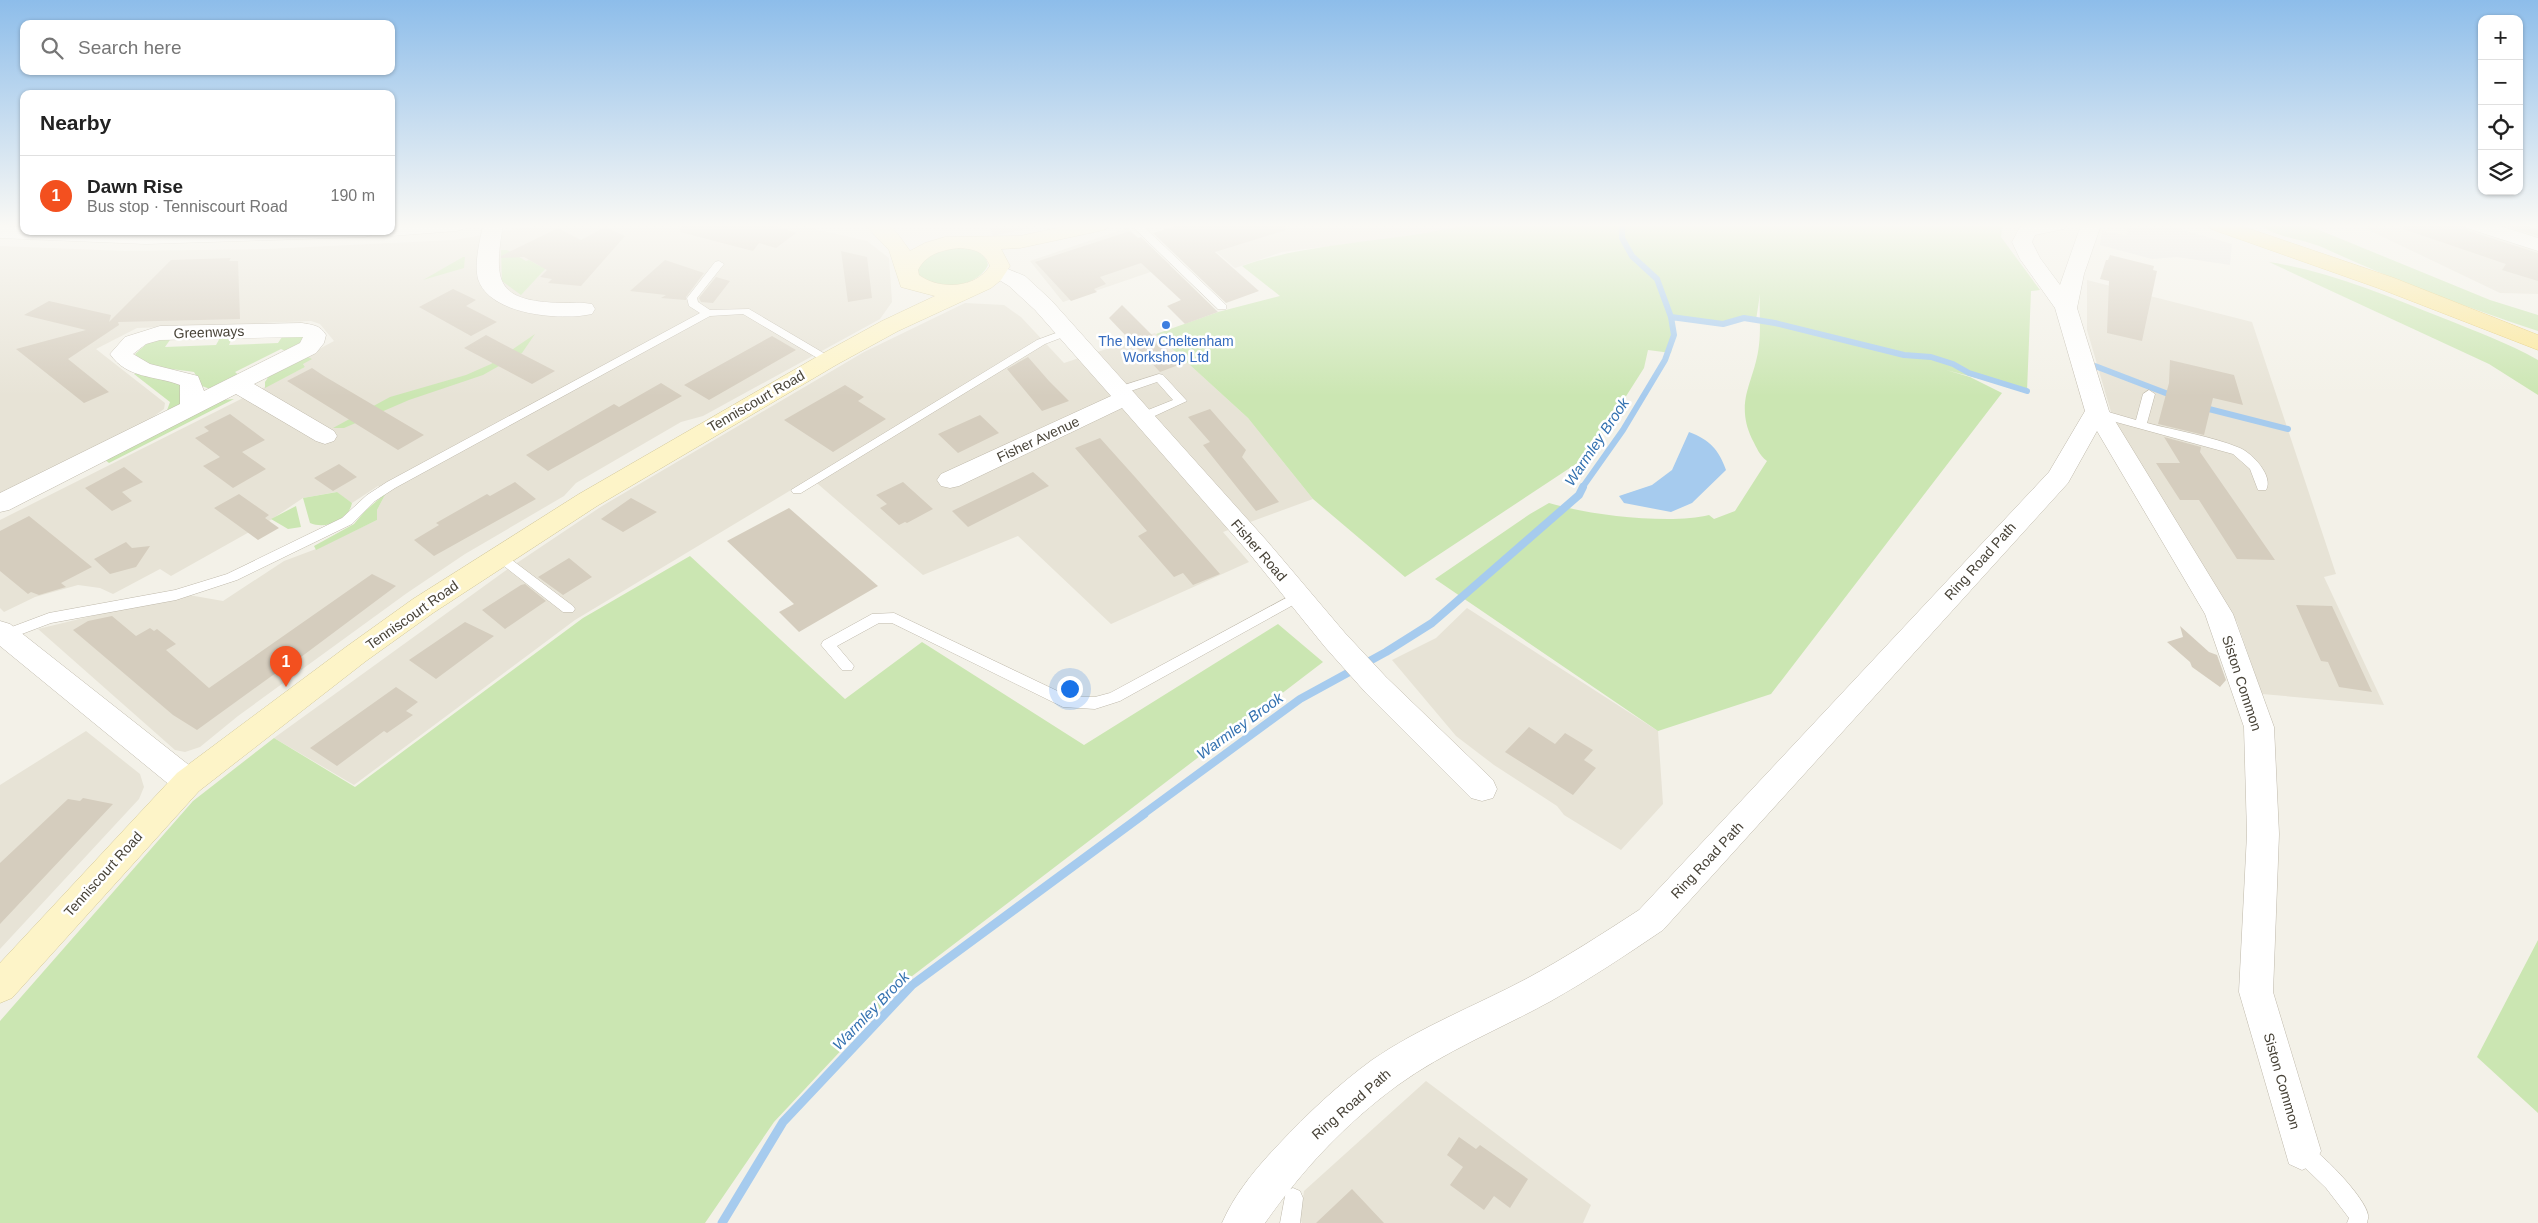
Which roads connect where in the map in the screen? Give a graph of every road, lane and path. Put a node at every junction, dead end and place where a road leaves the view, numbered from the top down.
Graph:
1 (491, 282) edge
2 (705, 282) edge
3 (909, 282) edge
4 (916, 282) edge
5 (980, 282) edge
6 (1018, 282) edge
7 (1196, 282) edge
8 (2047, 282) edge
9 (2071, 282) edge
10 (2383, 282) edge
11 (972, 288) junction
12 (1043, 304) junction
13 (1222, 307) dead end
14 (2066, 308) junction
15 (584, 310) dead end
16 (708, 313) junction
17 (890, 326) junction
18 (1067, 332) junction
19 (2538, 343) edge
20 (828, 360) junction
21 (238, 384) junction
22 (2149, 394) dead end
23 (1129, 402) junction
24 (191, 408) junction
25 (2098, 412) junction
26 (2141, 423) junction
27 (329, 440) dead end
28 (950, 480) dead end
29 (2262, 487) dead end
30 (797, 490) dead end
31 (0, 504) edge
32 (500, 556) junction
33 (1299, 596) junction
34 (568, 609) dead end
35 (5, 640) edge
36 (847, 666) dead end
37 (188, 782) junction
38 (1482, 789) dead end
39 (0, 987) edge
40 (2302, 1151) joint
41 (1292, 1198) dead end
42 (1242, 1223) edge
43 (1290, 1223) edge
44 (2357, 1223) edge

1 - 15 street
2 - 16 lane
3 - 17 street, Tenniscourt Road
4 - 11 street
5 - 11 street, Tenniscourt Road
6 - 12 street, Fisher Road
7 - 13 lane
8 - 14 street, Siston Common
9 - 14 street, Siston Common
10 - 19 main road
11 - 12 street, Fisher Road
11 - 17 street, Tenniscourt Road
12 - 18 street, Fisher Road
14 - 25 street, Siston Common
16 - 20 lane
16 - 35 lane
17 - 20 street, Tenniscourt Road
18 - 23 street, Fisher Road
18 - 30 lane
20 - 32 street, Tenniscourt Road
21 - 24 street, Greenways
21 - 24 street, Greenways
21 - 27 street
22 - 26 lane
23 - 28 street, Fisher Avenue
23 - 33 street, Fisher Road
24 - 31 street, Greenways
25 - 26 lane
25 - 40 street, Siston Common
25 - 42 street, Ring Road Path
26 - 29 lane
32 - 34 lane
32 - 37 street, Tenniscourt Road
33 - 36 lane
33 - 38 street, Fisher Road
35 - 37 street
37 - 39 street, Tenniscourt Road
40 - 44 lane
41 - 43 lane

